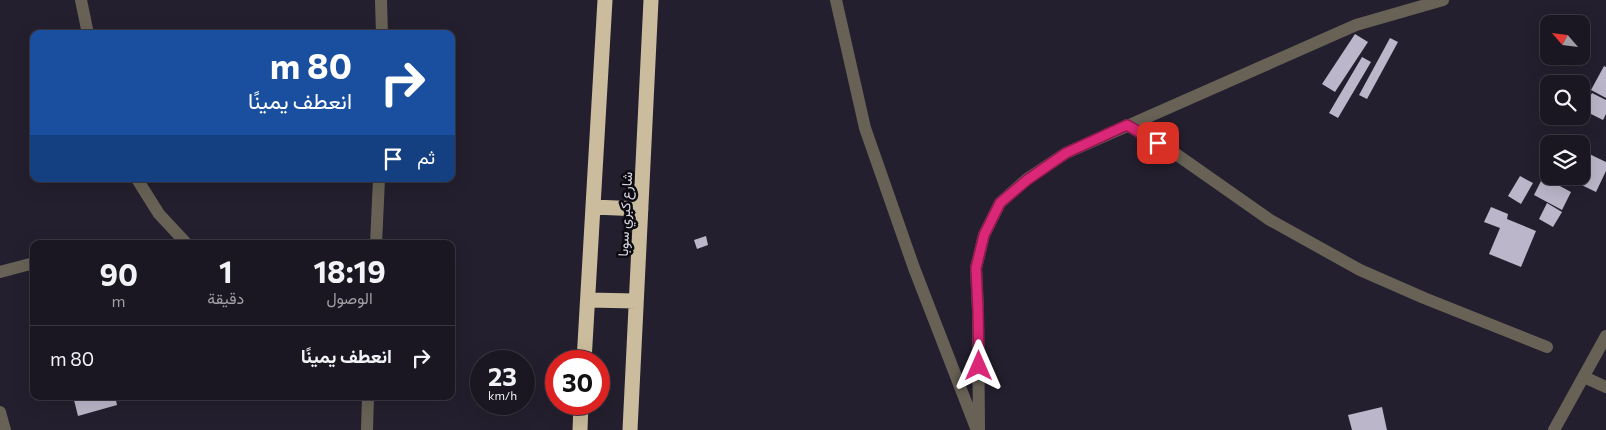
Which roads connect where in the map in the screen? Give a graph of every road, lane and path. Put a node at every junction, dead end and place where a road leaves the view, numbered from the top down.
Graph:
1 (81, 0) edge
2 (381, 0) edge
3 (605, 0) edge
4 (651, 0) edge
5 (836, 0) edge
6 (1443, 0) edge
7 (87, 30) edge
8 (382, 30) edge
9 (1127, 125) junction
10 (139, 182) edge
11 (379, 182) edge
12 (593, 207) junction
13 (641, 209) junction
14 (183, 240) edge
15 (376, 240) edge
16 (30, 264) edge
17 (0, 272) edge
18 (588, 300) junction
19 (636, 301) junction
20 (1606, 336) edge
21 (1546, 347) dead end
22 (585, 350) edge
23 (1584, 376) junction
24 (1606, 387) edge
25 (368, 400) edge
26 (0, 412) edge
27 (581, 415) edge
28 (5, 430) edge
29 (367, 430) edge
30 (580, 430) edge
31 (630, 430) edge
32 (978, 430) edge
33 (1554, 430) edge

1 - 7 street
2 - 8 street
3 - 12 highway
4 - 13 highway, شارع كبري سوبا
5 - 32 street
6 - 9 street
9 - 21 street
9 - 32 street
10 - 14 street
11 - 15 street
12 - 13 highway
12 - 18 highway
13 - 19 highway, شارع كبري سوبا
16 - 17 street
18 - 19 highway
18 - 22 highway
19 - 31 highway, شارع كبري سوبا
20 - 23 street
23 - 24 street
23 - 33 street
25 - 29 street
26 - 28 street
27 - 30 highway

